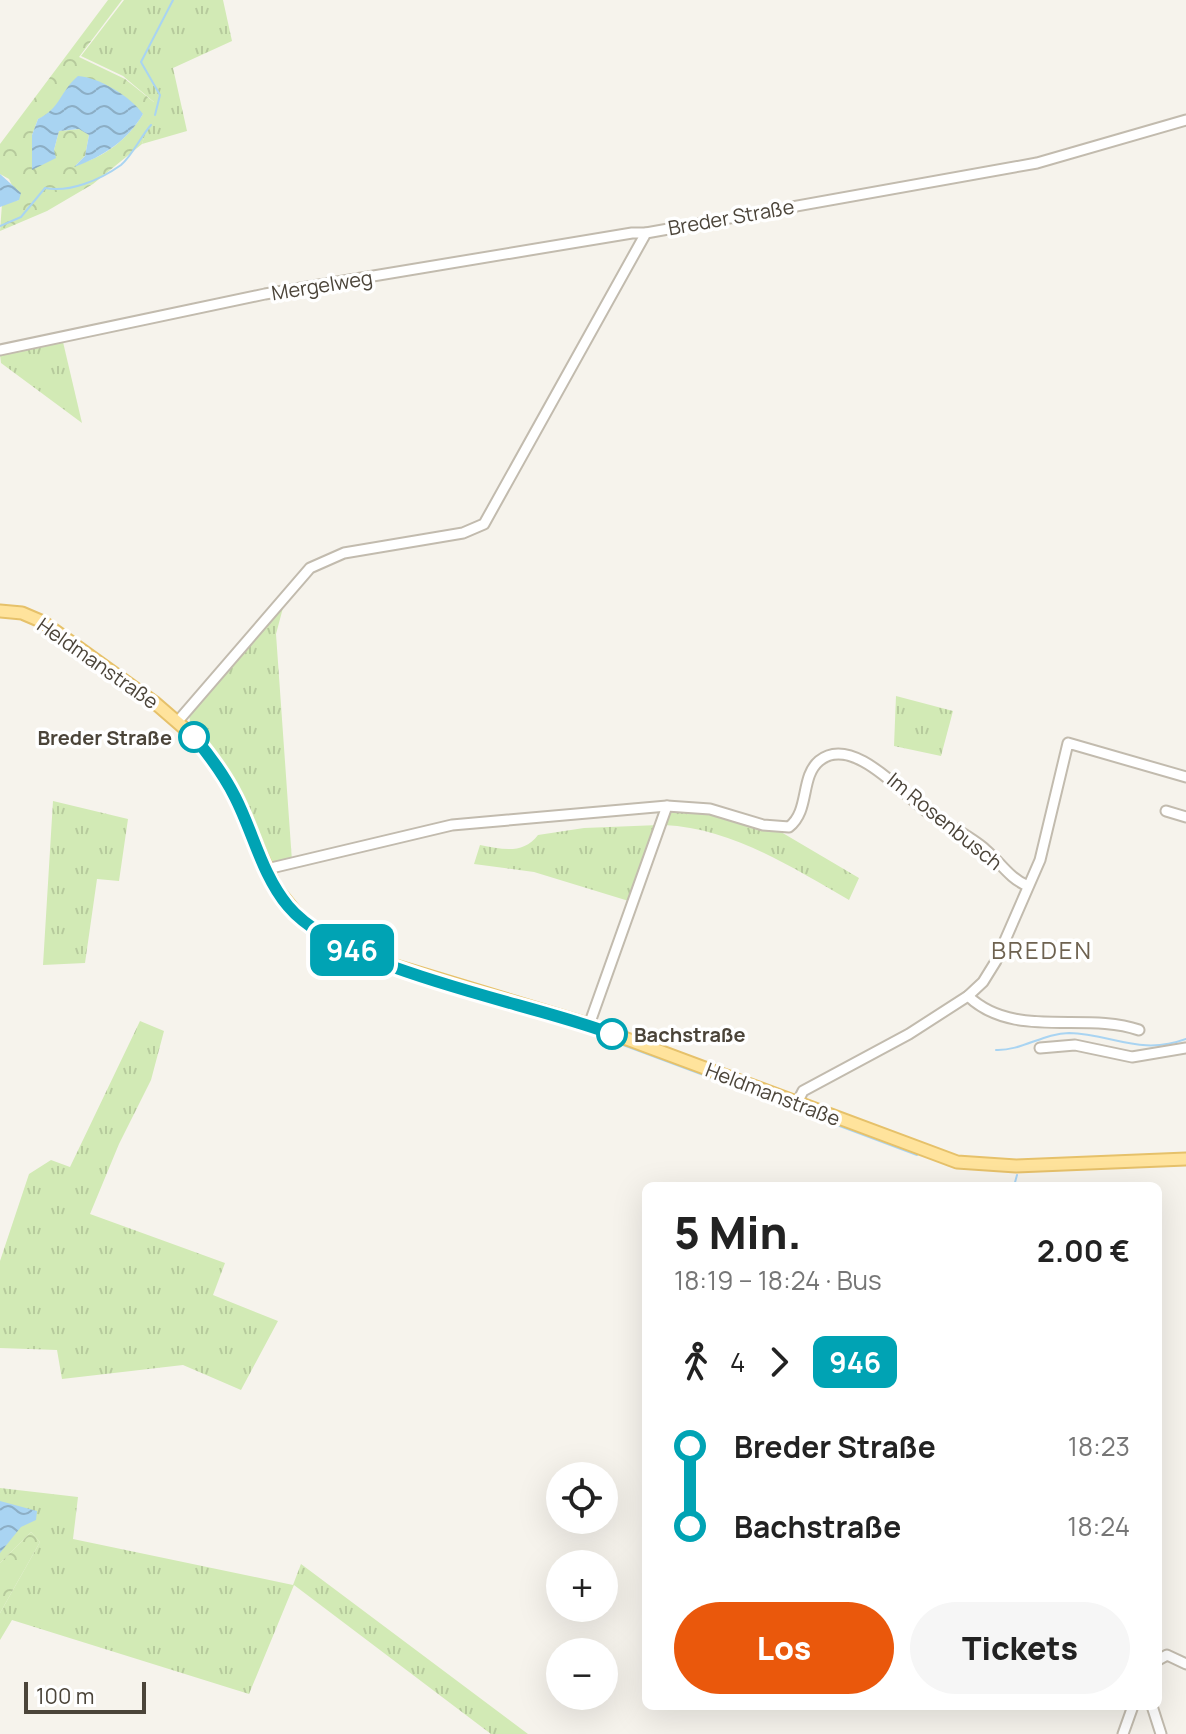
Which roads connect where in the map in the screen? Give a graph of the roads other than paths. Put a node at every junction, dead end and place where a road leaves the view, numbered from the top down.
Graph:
1 (1186, 120) edge
2 (646, 233) junction
3 (0, 350) edge
4 (0, 611) edge
5 (178, 721) junction
6 (1186, 777) edge
7 (667, 806) junction
8 (1166, 811) dead end
9 (1186, 817) edge
10 (267, 869) junction
11 (1028, 886) junction
12 (968, 996) junction
13 (589, 1025) junction
14 (1139, 1030) dead end
15 (1040, 1048) dead end
16 (1186, 1048) edge
17 (797, 1103) junction
18 (1186, 1159) edge
19 (1162, 1658) edge
20 (1186, 1664) edge
21 (1132, 1710) edge
22 (1153, 1710) edge
23 (1123, 1734) edge
24 (1161, 1734) edge

1 - 2 street, Breder Straße
2 - 3 street, Mergelweg
2 - 5 street, Breder Straße
4 - 5 main road, Heldmanstraße
5 - 10 main road, Heldmanstraße
6 - 11 street
7 - 10 street
7 - 11 street, Im Rosenbusch
7 - 13 street
8 - 9 street
10 - 13 main road, Heldmanstraße
11 - 12 street
12 - 14 street
12 - 17 street
13 - 17 main road, Heldmanstraße
15 - 16 street
17 - 18 main road, Heldmanstraße
19 - 20 street
21 - 23 street
22 - 24 street

